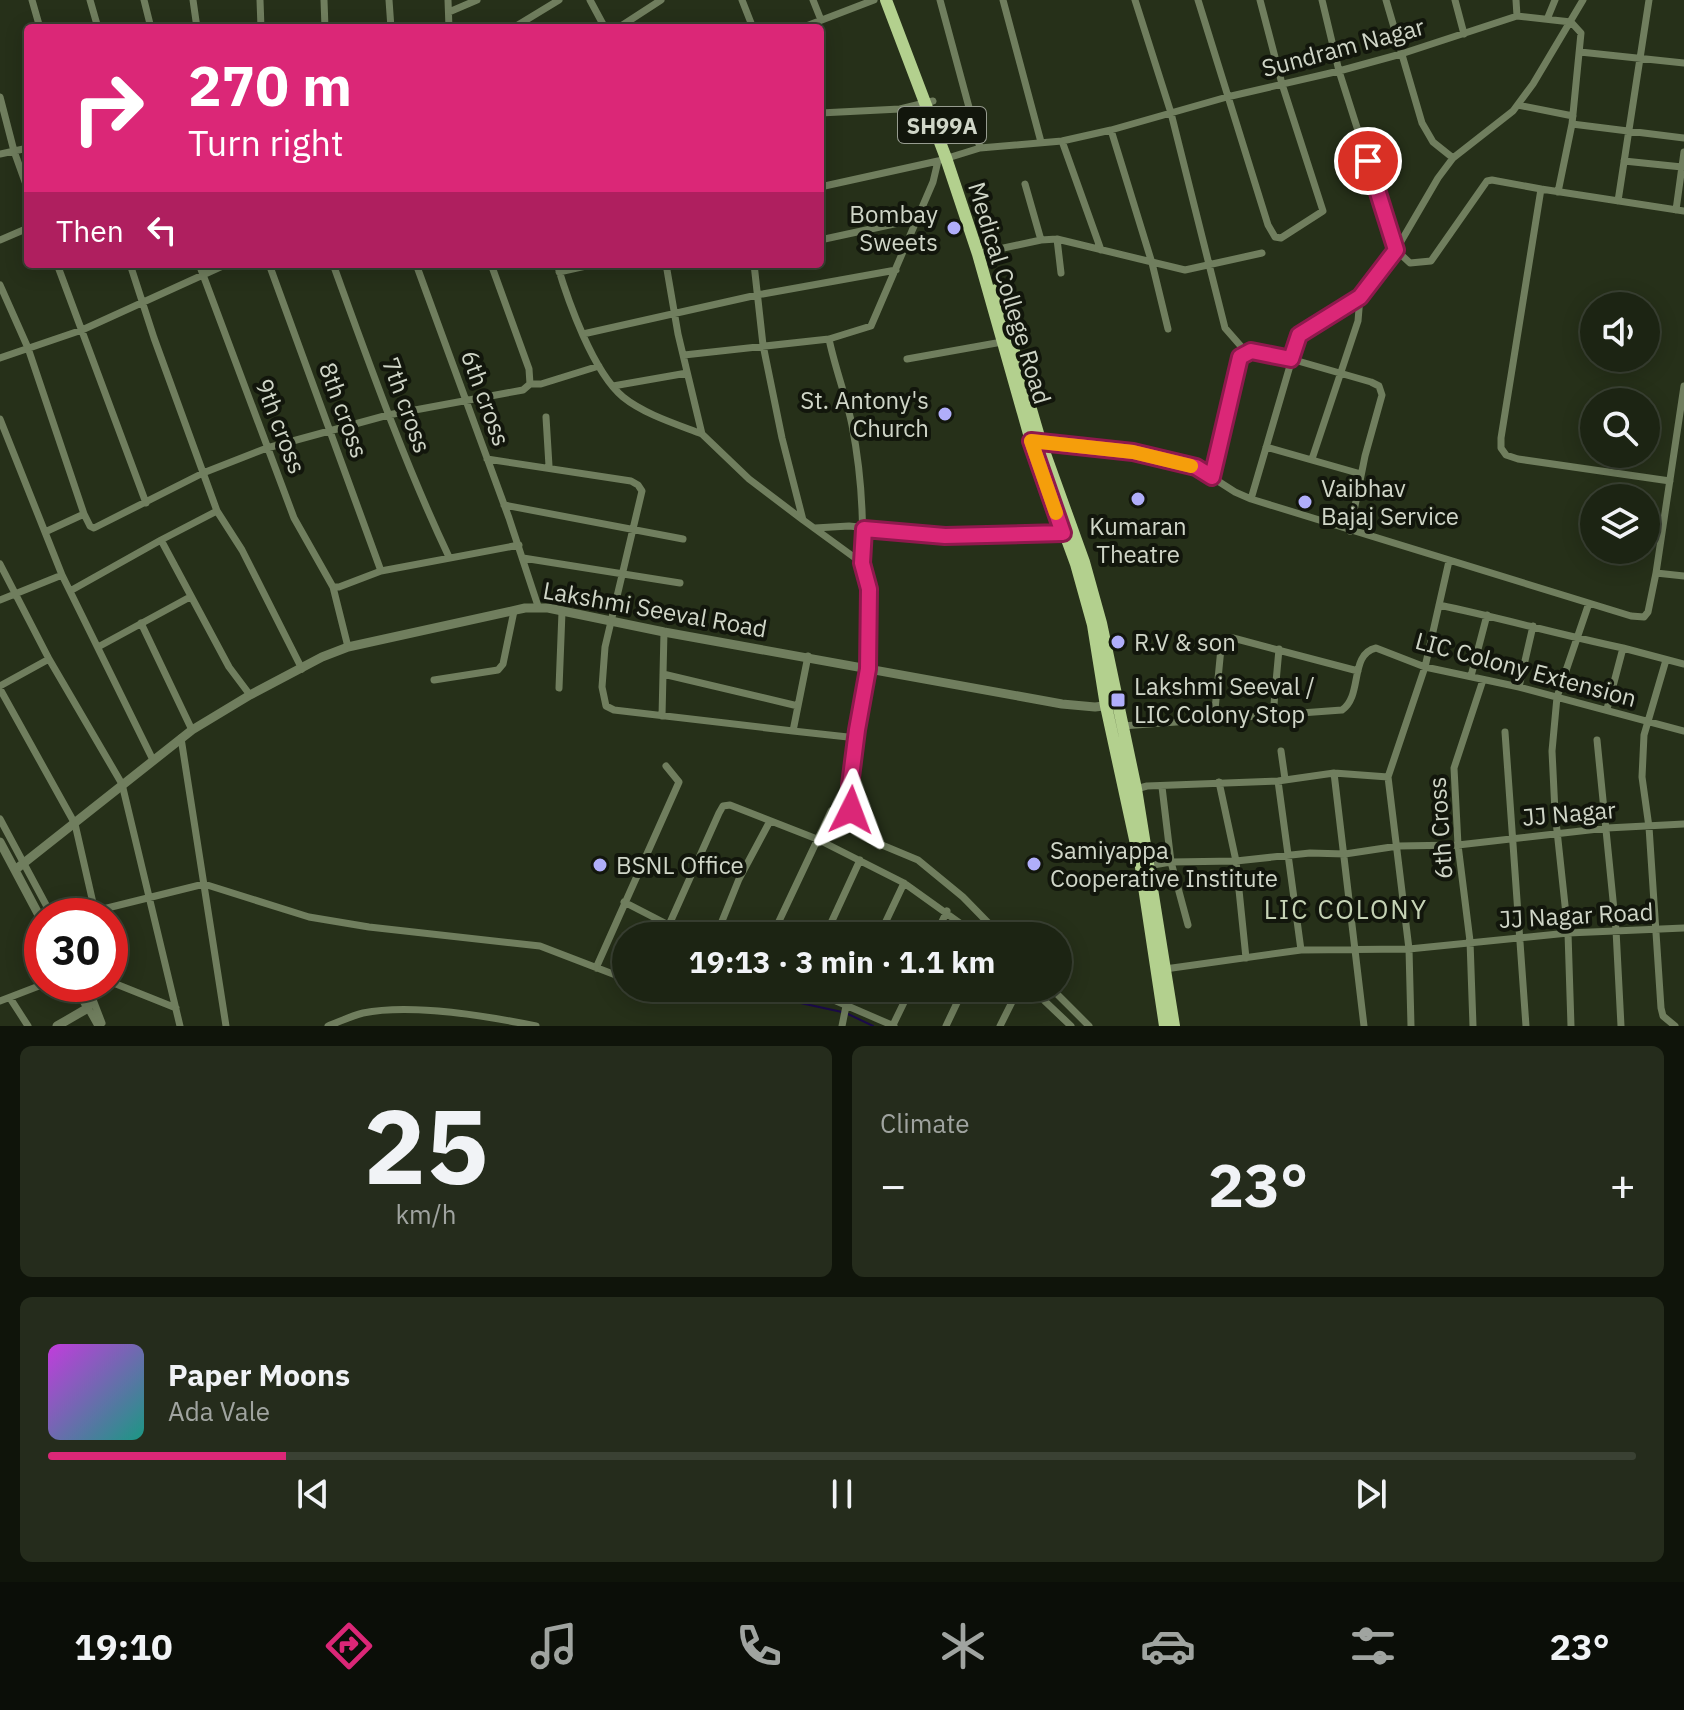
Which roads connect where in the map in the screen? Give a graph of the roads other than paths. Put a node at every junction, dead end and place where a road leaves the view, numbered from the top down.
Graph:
1 (32, 0) edge
2 (90, 0) edge
3 (144, 0) edge
4 (193, 0) edge
5 (260, 0) edge
6 (324, 0) edge
7 (389, 0) edge
8 (448, 0) edge
9 (477, 0) edge
10 (559, 0) edge
11 (590, 0) edge
12 (661, 0) edge
13 (742, 0) edge
14 (813, 0) edge
15 (874, 0) edge
16 (886, 0) edge
17 (895, 0) edge
18 (940, 0) edge
19 (1003, 0) edge
20 (1135, 0) edge
21 (1198, 0) edge
22 (1260, 0) edge
23 (1322, 0) edge
24 (1386, 0) edge
25 (1455, 0) edge
26 (1516, 0) edge
27 (1555, 0) edge
28 (1583, 0) edge
29 (1649, 0) edge
30 (449, 12) junction
31 (1517, 16) junction
32 (1548, 17) junction
33 (821, 20) junction
34 (1571, 22) junction
35 (39, 24) edge
36 (97, 24) edge
37 (150, 24) edge
38 (196, 24) edge
39 (261, 24) edge
40 (325, 24) edge
41 (391, 24) edge
42 (449, 24) edge
43 (520, 24) edge
44 (603, 24) edge
45 (624, 24) edge
46 (751, 24) edge
47 (811, 24) edge
48 (1464, 34) junction
49 (1580, 52) junction
50 (1401, 54) junction
51 (1638, 59) junction
52 (1684, 63) edge
53 (1339, 71) junction
54 (1282, 84) junction
55 (0, 97) edge
56 (1227, 97) junction
57 (929, 102) junction
58 (1518, 105) junction
59 (824, 113) edge
60 (1171, 113) junction
61 (1572, 120) junction
62 (1111, 130) junction
63 (1629, 131) junction
64 (1684, 138) edge
65 (1062, 141) junction
66 (1041, 142) junction
67 (980, 148) junction
68 (24, 149) edge
69 (14, 151) junction
70 (1684, 152) edge
71 (0, 154) edge
72 (946, 158) junction
73 (1453, 158) junction
74 (1624, 161) junction
75 (1682, 167) junction
76 (24, 179) edge
77 (1025, 184) dead end
78 (824, 186) edge
79 (1541, 189) junction
80 (1558, 192) junction
81 (1618, 201) junction
82 (1680, 210) edge
83 (917, 219) junction
84 (24, 230) edge
85 (824, 239) edge
86 (1057, 239) junction
87 (0, 240) edge
88 (1041, 240) junction
89 (1101, 250) junction
90 (1396, 250) junction
91 (985, 252) junction
92 (1262, 253) dead end
93 (1152, 263) junction
94 (1209, 265) junction
95 (59, 268) edge
96 (131, 268) edge
97 (200, 268) edge
98 (218, 268) edge
99 (270, 268) edge
100 (334, 268) edge
101 (417, 268) edge
102 (492, 268) edge
103 (558, 268) edge
104 (667, 268) edge
105 (754, 268) edge
106 (896, 270) junction
107 (1061, 273) dead end
108 (202, 275) junction
109 (0, 285) edge
110 (757, 295) junction
111 (1360, 297) junction
112 (142, 301) junction
113 (675, 313) junction
114 (1168, 329) dead end
115 (82, 330) junction
116 (583, 334) junction
117 (829, 339) junction
118 (1002, 342) junction
119 (763, 345) junction
120 (28, 348) junction
121 (1246, 352) junction
122 (684, 355) junction
123 (0, 358) edge
124 (907, 359) dead end
125 (1291, 359) junction
126 (599, 366) junction
127 (687, 373) junction
128 (1342, 373) junction
129 (530, 384) junction
130 (613, 386) junction
131 (1684, 386) edge
132 (466, 400) junction
133 (388, 415) junction
134 (546, 417) dead end
135 (0, 419) edge
136 (1681, 423) edge
137 (330, 430) junction
138 (702, 434) junction
139 (1036, 441) junction
140 (1266, 447) junction
141 (267, 448) junction
142 (487, 459) junction
143 (1312, 459) junction
144 (549, 466) junction
145 (1672, 466) junction
146 (1684, 468) edge
147 (203, 473) junction
148 (1361, 474) junction
149 (1212, 477) junction
150 (1670, 481) junction
151 (1251, 499) junction
152 (146, 503) junction
153 (504, 505) junction
154 (217, 511) junction
155 (84, 514) junction
156 (803, 520) junction
157 (815, 528) junction
158 (633, 529) junction
159 (864, 529) junction
160 (1350, 531) junction
161 (45, 532) junction
162 (1063, 533) junction
163 (683, 539) dead end
164 (161, 540) junction
165 (519, 545) junction
166 (449, 557) junction
167 (523, 558) junction
168 (1449, 561) junction
169 (862, 563) junction
170 (0, 564) edge
171 (381, 571) junction
172 (1656, 573) junction
173 (623, 574) junction
174 (62, 575) junction
175 (1684, 576) edge
176 (680, 583) dead end
177 (333, 587) junction
178 (70, 591) junction
179 (17, 593) junction
180 (190, 597) junction
181 (0, 600) edge
182 (1589, 603) junction
183 (1439, 605) junction
184 (538, 606) junction
185 (514, 611) junction
186 (562, 612) junction
187 (1487, 615) junction
188 (611, 620) junction
189 (141, 623) junction
190 (1097, 624) junction
191 (1533, 626) junction
192 (664, 632) junction
193 (1577, 640) junction
194 (98, 647) junction
195 (348, 647) junction
196 (1623, 648) junction
197 (1279, 649) junction
198 (808, 656) junction
199 (49, 659) junction
200 (1666, 660) junction
201 (1684, 664) edge
202 (1425, 667) junction
203 (868, 669) junction
204 (302, 670) junction
205 (1358, 671) junction
206 (663, 674) junction
207 (1471, 676) junction
208 (434, 680) dead end
209 (1483, 680) junction
210 (1519, 687) junction
211 (0, 688) edge
212 (559, 688) dead end
213 (250, 695) junction
214 (1557, 697) junction
215 (1112, 705) junction
216 (798, 706) junction
217 (1607, 709) junction
218 (1273, 715) junction
219 (662, 716) junction
220 (1214, 720) junction
221 (1648, 721) junction
222 (1122, 726) junction
223 (192, 730) junction
224 (793, 731) junction
225 (1684, 731) edge
226 (1505, 732) dead end
227 (181, 738) junction
228 (857, 738) junction
229 (1597, 740) dead end
230 (1281, 751) dead end
231 (153, 760) junction
232 (666, 766) dead end
233 (1334, 773) junction
234 (1388, 777) junction
235 (1282, 780) junction
236 (1219, 782) junction
237 (122, 784) junction
238 (1162, 787) junction
239 (1136, 789) junction
240 (831, 811) dead end
241 (0, 819) edge
242 (770, 821) junction
243 (75, 824) junction
244 (1684, 824) edge
245 (1649, 827) junction
246 (1607, 828) junction
247 (1558, 834) junction
248 (1512, 838) junction
249 (817, 839) junction
250 (0, 842) edge
251 (1458, 845) junction
252 (1398, 846) junction
253 (1345, 854) junction
254 (1290, 856) junction
255 (860, 860) junction
256 (1236, 861) junction
257 (1171, 862) junction
258 (19, 866) junction
259 (1145, 866) junction
260 (904, 883) junction
261 (204, 884) junction
262 (150, 896) junction
263 (32, 898) edge
264 (40, 898) edge
265 (92, 898) edge
266 (624, 902) junction
267 (128, 903) edge
268 (947, 911) junction
269 (661, 922) edge
270 (670, 922) edge
271 (722, 922) edge
272 (778, 922) edge
273 (831, 922) edge
274 (886, 922) edge
275 (942, 922) edge
276 (961, 922) edge
277 (987, 922) edge
278 (1188, 925) dead end
279 (1684, 928) edge
280 (1616, 930) junction
281 (1657, 931) junction
282 (1568, 933) junction
283 (1521, 937) junction
284 (1470, 941) junction
285 (1355, 949) junction
286 (1409, 949) junction
287 (1301, 950) junction
288 (1246, 958) junction
289 (596, 968) junction
290 (1161, 970) junction
291 (612, 974) edge
292 (128, 989) edge
293 (24, 992) edge
294 (10, 998) junction
295 (0, 1001) edge
296 (834, 1002) edge
297 (848, 1002) edge
298 (905, 1002) edge
299 (957, 1002) edge
300 (1012, 1002) edge
301 (1045, 1002) edge
302 (1065, 1002) edge
303 (92, 1004) joint
304 (176, 1008) junction
305 (846, 1008) junction
306 (360, 1014) junction
307 (1058, 1015) junction
308 (98, 1023) edge
309 (61, 1025) edge
310 (842, 1025) edge
311 (28, 1026) edge
312 (114, 1026) edge
313 (180, 1026) edge
314 (226, 1026) edge
315 (328, 1026) edge
316 (360, 1026) edge
317 (536, 1026) edge
318 (894, 1026) edge
319 (946, 1026) edge
320 (1000, 1026) edge
321 (1053, 1026) edge
322 (1071, 1026) edge
323 (1089, 1026) edge
324 (1165, 1026) edge
325 (1174, 1026) edge
326 (1364, 1026) edge
327 (1411, 1026) edge
328 (1473, 1026) edge
329 (1526, 1026) edge
330 (1571, 1026) edge
331 (1621, 1026) edge
332 (1675, 1026) edge

1 - 35 street
2 - 36 street
3 - 37 street
4 - 38 street
5 - 39 street
6 - 40 street
7 - 41 street
8 - 30 street
9 - 30 street
10 - 43 street
11 - 44 street
12 - 45 street
13 - 46 street
14 - 33 street
15 - 33 street
16 - 57 main road, Medical College Road / SH99A
17 - 57 main road, Medical College Road / SH99A
18 - 67 street
19 - 66 street
20 - 60 street
21 - 56 street
22 - 54 street
23 - 53 street
24 - 50 street
25 - 48 street
26 - 31 street
27 - 32 street
28 - 34 street
29 - 51 street
30 - 42 street
31 - 32 street, Sundram Nagar
31 - 48 street, Sundram Nagar
32 - 34 street, Sundram Nagar
33 - 47 street
34 - 49 street
34 - 58 street
48 - 50 street, Sundram Nagar
49 - 51 street
49 - 61 street
50 - 53 street, Sundram Nagar
50 - 73 street
51 - 52 street
51 - 63 street
53 - 54 street, Sundram Nagar
53 - 90 street
54 - 56 street, Sundram Nagar
54 - 56 street
55 - 69 street
56 - 60 street, Sundram Nagar
57 - 59 street
57 - 72 main road, Medical College Road / SH99A
58 - 61 street
58 - 73 street
60 - 62 street, Sundram Nagar
60 - 94 street
61 - 63 street
61 - 80 street
62 - 65 street, Sundram Nagar
62 - 93 street
63 - 64 street
63 - 74 street
65 - 66 street, Sundram Nagar
65 - 89 street
66 - 67 street, Sundram Nagar
67 - 72 street, Sundram Nagar
68 - 69 street
69 - 71 street
69 - 76 street
70 - 75 street
72 - 78 street, Sundram Nagar
72 - 83 street
72 - 91 main road, Medical College Road / SH99A
72 - 118 main road, Medical College Road / SH99A
73 - 90 street
74 - 75 street
74 - 81 street
75 - 82 street
77 - 88 street
79 - 80 street
79 - 90 street
79 - 150 street
80 - 81 street
81 - 82 street
83 - 85 street
83 - 106 street
84 - 87 street
86 - 88 street
86 - 89 street
86 - 107 street
88 - 91 street
89 - 93 street
90 - 111 street
91 - 139 main road, Medical College Road / SH99A
92 - 94 street
93 - 94 street
93 - 114 street
94 - 121 street
95 - 115 street
96 - 112 street
97 - 108 street, 9th cross
98 - 108 street
99 - 137 street, 8th cross
100 - 133 street, 7th cross
101 - 132 street, 6th cross
102 - 129 street
103 - 116 street
104 - 113 street
105 - 110 street
106 - 110 street
106 - 117 street
108 - 112 street
108 - 141 street, 9th cross
109 - 120 street
110 - 113 street
110 - 119 street
111 - 125 street
111 - 128 street
112 - 115 street
112 - 147 street
113 - 116 street
113 - 122 street
115 - 120 street
115 - 152 street
116 - 126 street
117 - 119 street
117 - 159 street
118 - 124 street
118 - 139 main road, Medical College Road / SH99A
119 - 122 street
119 - 156 street
120 - 123 street
120 - 155 street
121 - 125 street
121 - 149 street
122 - 127 street
125 - 128 street
125 - 140 street
126 - 129 street
126 - 130 street
127 - 130 street
127 - 138 street
128 - 143 street
128 - 148 street
129 - 132 street
130 - 138 street
131 - 136 street
132 - 133 street
132 - 142 street, 6th cross
133 - 137 street
133 - 166 street, 7th cross
134 - 144 street
135 - 161 street
136 - 145 street
137 - 141 street
137 - 171 street, 8th cross
138 - 156 street
139 - 149 street
139 - 162 main road, Medical College Road / SH99A
139 - 190 main road, Medical College Road / SH99A
140 - 143 street
140 - 151 street
141 - 147 street
141 - 177 street, 9th cross
142 - 144 street
142 - 153 street, 6th cross
143 - 148 street
144 - 158 street
145 - 146 street
145 - 150 street
147 - 152 street
147 - 154 street
148 - 160 street
149 - 151 street
150 - 172 street
151 - 160 street
152 - 155 street
153 - 158 street
153 - 165 street, 6th cross
154 - 164 street
154 - 204 street
155 - 161 street
156 - 157 street
157 - 159 street
157 - 169 street
158 - 163 street
158 - 173 street
159 - 162 street
159 - 169 street
160 - 168 street
161 - 174 street
162 - 190 main road, Medical College Road / SH99A
164 - 178 street
164 - 180 street
165 - 166 street
165 - 167 street, 6th cross
166 - 171 street
167 - 173 street
167 - 184 street, 6th cross
168 - 182 street
168 - 183 street
169 - 203 street
170 - 179 street
171 - 177 street
172 - 175 street
172 - 182 street
173 - 176 street
173 - 188 street
174 - 178 street
174 - 179 street
177 - 195 street, 9th cross
178 - 194 street
179 - 181 street
179 - 199 street
180 - 189 street
180 - 213 street
182 - 193 street
183 - 187 street
183 - 202 street
184 - 185 street, Lakshmi Seeval Road
184 - 186 street, Lakshmi Seeval Road
185 - 195 street, Lakshmi Seeval Road
185 - 208 street
186 - 188 street, Lakshmi Seeval Road
186 - 212 street
187 - 191 street
187 - 207 street
188 - 192 street, Lakshmi Seeval Road
188 - 219 street
189 - 194 street
189 - 223 street
190 - 215 main road, Medical College Road / SH99A
191 - 193 street
191 - 210 street
192 - 198 street, Lakshmi Seeval Road
192 - 206 street
193 - 196 street
193 - 214 street
194 - 231 street
195 - 204 street, Lakshmi Seeval Road
196 - 200 street
196 - 217 street
197 - 205 street
197 - 218 street
197 - 220 street
198 - 203 street, Lakshmi Seeval Road
198 - 216 street
199 - 211 street
199 - 237 street
200 - 201 street
200 - 221 street
202 - 205 street, LIC Colony Extension
202 - 207 street, LIC Colony Extension
202 - 234 street
203 - 215 street, Lakshmi Seeval Road
203 - 228 street
204 - 213 street, Lakshmi Seeval Road
205 - 218 street
206 - 216 street
206 - 219 street
207 - 209 street, LIC Colony Extension
209 - 210 street, LIC Colony Extension
209 - 251 street, 6th Cross
210 - 214 street, LIC Colony Extension
211 - 243 street
213 - 223 street, Lakshmi Seeval Road
214 - 217 street, LIC Colony Extension
214 - 247 street
215 - 222 main road, Medical College Road / SH99A
215 - 259 main road, Medical College Road / SH99A
216 - 224 street
217 - 221 street, LIC Colony Extension
218 - 220 street
219 - 224 street
220 - 222 street
221 - 225 street, LIC Colony Extension
221 - 245 street
222 - 239 main road, Medical College Road / SH99A
223 - 227 street, Lakshmi Seeval Road
224 - 228 street
226 - 248 street
227 - 231 street, Lakshmi Seeval Road
227 - 261 street
228 - 277 street
229 - 246 street
230 - 235 street
231 - 237 street, Lakshmi Seeval Road
232 - 266 street
233 - 234 street
233 - 235 street
233 - 253 street
234 - 252 street
235 - 236 street
235 - 254 street
236 - 238 street
236 - 256 street
237 - 243 street, Lakshmi Seeval Road
237 - 262 street
238 - 239 street
238 - 257 street
239 - 259 main road, Medical College Road / SH99A
240 - 249 street
241 - 258 street
242 - 249 street
242 - 270 street
242 - 271 street
243 - 258 street, Lakshmi Seeval Road
243 - 265 street
244 - 245 street, JJ Nagar
245 - 246 street, JJ Nagar
245 - 281 street
246 - 247 street, JJ Nagar
246 - 280 street
247 - 248 street, JJ Nagar
247 - 282 street
248 - 251 street, JJ Nagar
248 - 283 street
249 - 255 street
249 - 272 street
250 - 258 street
251 - 252 street, JJ Nagar
251 - 284 street, 6th Cross
252 - 253 street, JJ Nagar
252 - 286 street
253 - 254 street, JJ Nagar
253 - 285 street
254 - 256 street, JJ Nagar
254 - 287 street
255 - 260 street
255 - 273 street
256 - 257 street, JJ Nagar
256 - 288 street
257 - 259 street, JJ Nagar
257 - 278 street
258 - 263 street
258 - 264 street
259 - 290 main road, Medical College Road / SH99A
260 - 268 street
260 - 274 street
261 - 262 street
261 - 289 street
261 - 314 street
262 - 267 street
262 - 304 street
266 - 269 street
266 - 289 street
268 - 275 street
268 - 276 street
279 - 281 street, JJ Nagar Road
280 - 281 street, JJ Nagar Road
280 - 282 street, JJ Nagar Road
280 - 331 street
281 - 332 street
282 - 283 street, JJ Nagar Road
282 - 330 street
283 - 284 street, JJ Nagar Road
283 - 329 street
284 - 286 street, JJ Nagar Road
284 - 328 street, 6th Cross
285 - 286 street, JJ Nagar Road
285 - 287 street, JJ Nagar Road
285 - 326 street
286 - 327 street
287 - 288 street, JJ Nagar Road
288 - 290 street, JJ Nagar Road
289 - 291 street
290 - 324 main road, Medical College Road / SH99A
290 - 325 main road, Medical College Road / SH99A
292 - 304 street
293 - 294 street
294 - 295 street
294 - 311 street
296 - 305 street
297 - 305 street
298 - 318 street
299 - 319 street
300 - 320 street
301 - 307 street
302 - 323 street
303 - 308 street
303 - 309 street
304 - 313 street
305 - 310 street
305 - 318 street
306 - 315 street
306 - 316 street
306 - 317 street
307 - 321 street
307 - 322 street
308 - 312 street

